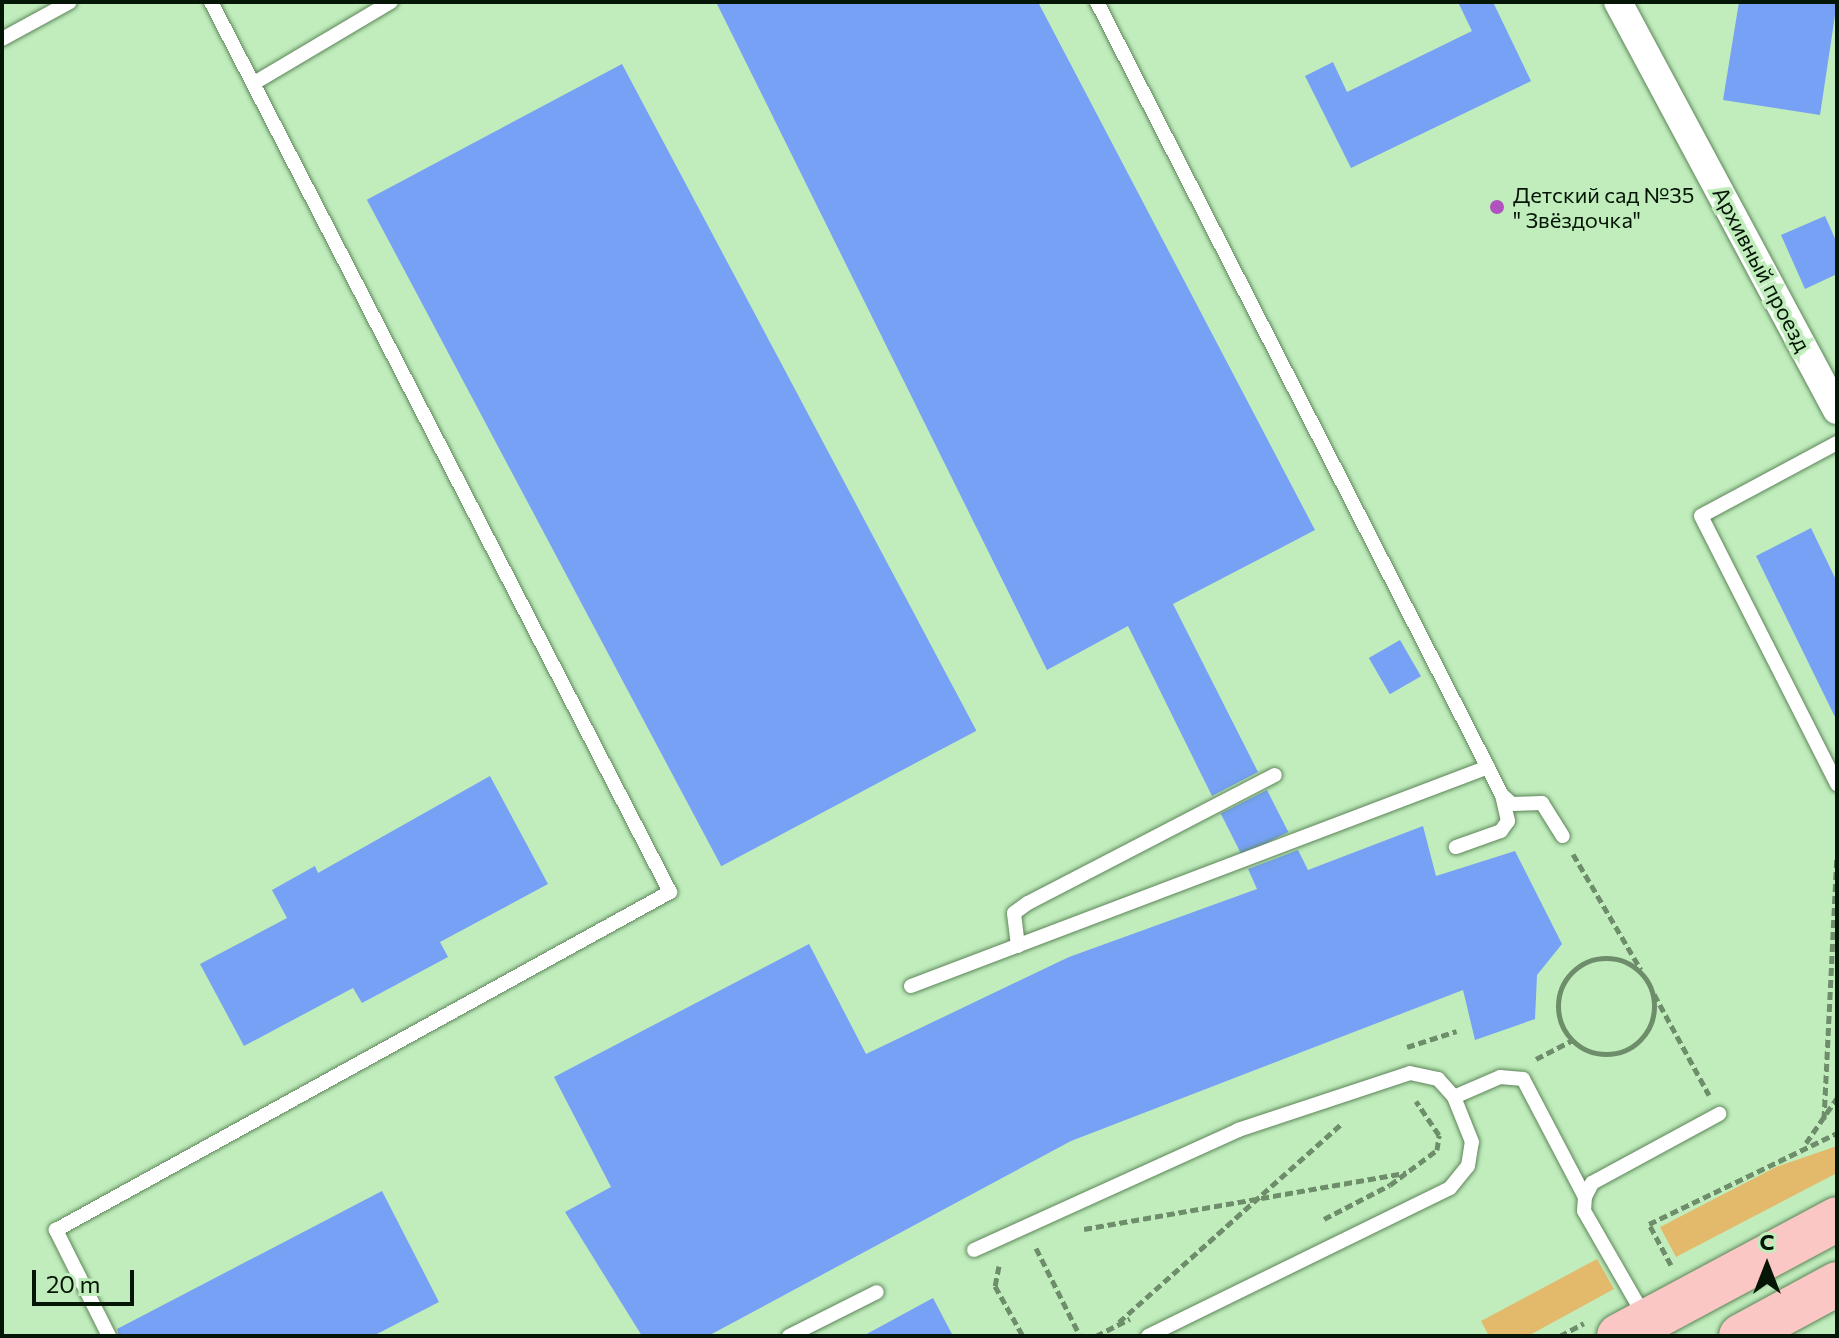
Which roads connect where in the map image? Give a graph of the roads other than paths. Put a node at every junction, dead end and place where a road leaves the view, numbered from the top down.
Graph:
1 (70, 2) edge
2 (211, 2) edge
3 (391, 2) edge
4 (1097, 2) edge
5 (1618, 2) edge
6 (2, 39) edge
7 (256, 82) junction
8 (1837, 410) edge
9 (1837, 443) edge
10 (1488, 767) junction
11 (1275, 775) dead end
12 (1837, 784) edge
13 (1502, 795) junction
14 (1563, 836) road end
15 (1456, 847) dead end
16 (1018, 946) junction
17 (911, 986) dead end
18 (1454, 1097) junction
19 (1719, 1114) road end
20 (1585, 1197) junction
21 (1837, 1219) edge
22 (974, 1250) dead end
23 (1837, 1284) edge
24 (877, 1292) dead end
25 (1633, 1328) edge
26 (109, 1336) edge
27 (789, 1336) edge
28 (1148, 1336) edge
29 (1741, 1336) edge

1 - 6 lane
2 - 7 lane
3 - 7 lane
4 - 10 lane
5 - 8 street, Архивный проезд
7 - 26 lane
9 - 12 lane
10 - 13 lane
10 - 16 lane
11 - 16 lane
13 - 14 lane
13 - 15 lane
16 - 17 lane
18 - 20 lane
18 - 22 lane
18 - 28 lane
19 - 20 lane
20 - 25 lane
21 - 25 main road
23 - 29 main road
24 - 27 lane

